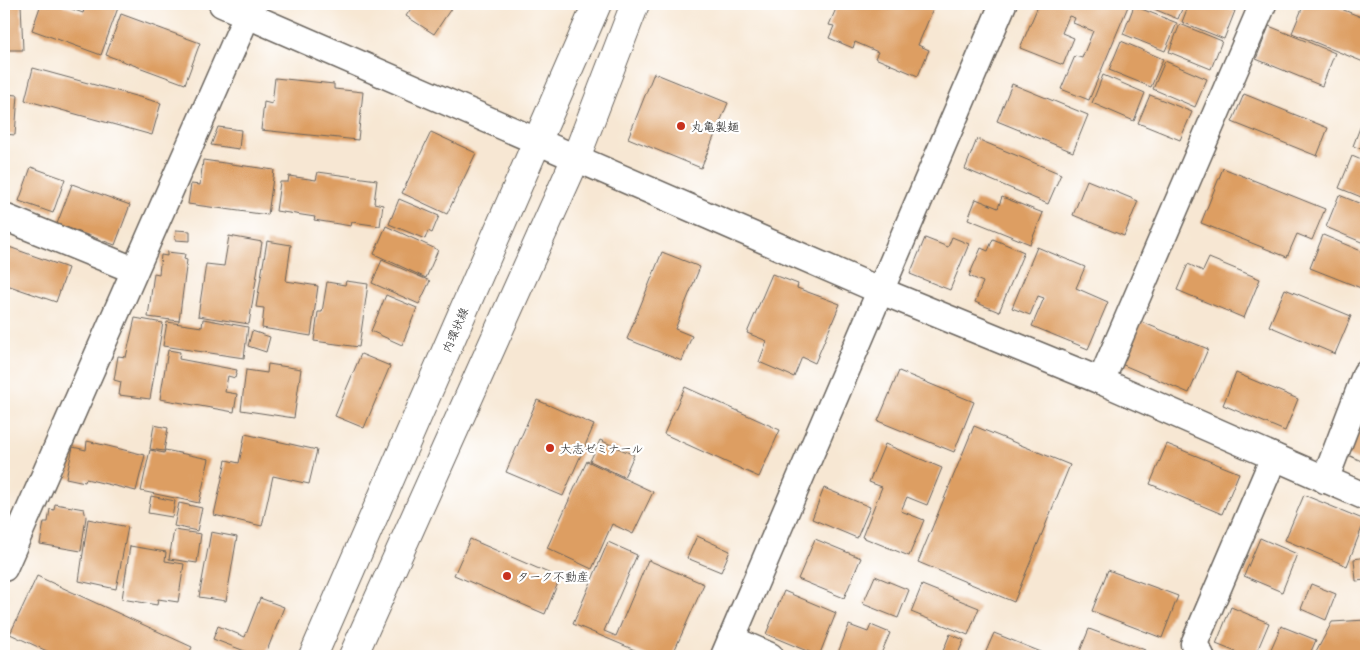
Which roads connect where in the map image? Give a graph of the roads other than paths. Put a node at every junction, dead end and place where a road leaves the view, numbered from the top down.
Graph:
1 (222, 4) edge
2 (597, 4) edge
3 (635, 4) edge
4 (1003, 4) edge
5 (1263, 4) edge
6 (249, 9) edge
7 (537, 139) junction
8 (576, 158) junction
9 (4, 217) edge
10 (134, 270) junction
11 (882, 291) junction
12 (1366, 372) edge
13 (1101, 381) junction
14 (1274, 457) junction
15 (1325, 480) junction
16 (1366, 497) edge
17 (4, 568) edge
18 (727, 648) edge
19 (313, 656) edge
20 (352, 656) edge
21 (770, 656) edge
22 (1201, 656) edge

1 - 6 street
2 - 7 street, 内環状線
3 - 8 street
4 - 11 street
5 - 13 street
6 - 7 street
6 - 10 street
7 - 8 street
7 - 19 street, 内環状線
8 - 11 street
8 - 20 street
9 - 10 street
10 - 17 street
11 - 13 street
11 - 18 street
12 - 15 street
13 - 14 street
14 - 15 street
14 - 22 street
15 - 16 street
18 - 21 street

